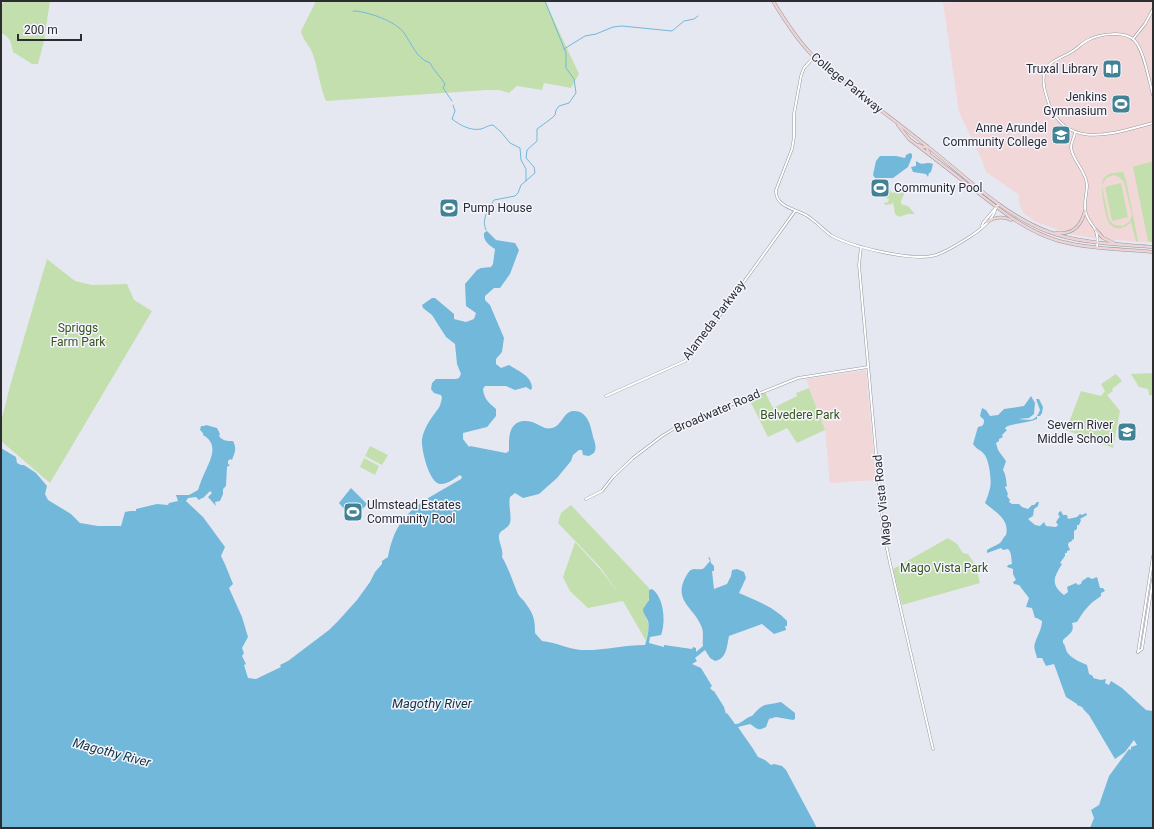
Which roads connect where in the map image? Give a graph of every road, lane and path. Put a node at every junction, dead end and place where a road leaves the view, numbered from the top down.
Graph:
1 (773, 1) edge
2 (1153, 8) edge
3 (1133, 39) junction
4 (814, 57) junction
5 (1153, 95) edge
6 (1153, 122) edge
7 (896, 123) junction
8 (1075, 133) junction
9 (909, 139) junction
10 (927, 146) junction
11 (935, 159) junction
12 (999, 204) junction
13 (996, 207) junction
14 (796, 211) junction
15 (1085, 211) junction
16 (987, 222) junction
17 (1020, 223) junction
18 (982, 227) junction
19 (1096, 230) junction
20 (1048, 232) junction
21 (1098, 243) junction
22 (1118, 244) junction
23 (861, 247) junction
24 (1098, 247) junction
25 (1153, 247) edge
26 (1153, 252) edge
27 (868, 367) junction
28 (606, 396) dead end
29 (586, 499) dead end
30 (1153, 556) edge
31 (1153, 579) edge
32 (933, 750) dead end

1 - 4 main road, College Parkway
2 - 3 street
3 - 5 street
3 - 8 street
4 - 7 main road, College Parkway
4 - 14 street
6 - 8 street
7 - 9 main road, College Parkway
7 - 10 main road, College Parkway
8 - 15 street
9 - 10 main road
9 - 11 main road, College Parkway
10 - 11 main road
10 - 12 main road, College Parkway
11 - 13 main road, College Parkway
12 - 13 street
12 - 20 main road, College Parkway
13 - 16 street
13 - 17 main road, College Parkway
13 - 18 street
14 - 23 street
14 - 28 street, Alameda Parkway
15 - 19 street
15 - 20 main road
16 - 17 main road
16 - 18 street
17 - 24 main road, College Parkway
18 - 23 street
19 - 21 street
19 - 22 main road
20 - 21 main road, College Parkway
21 - 22 main road, College Parkway
21 - 24 street
22 - 25 main road, College Parkway
23 - 27 street, Mago Vista Road
24 - 26 main road, College Parkway
27 - 29 street, Broadwater Road
27 - 32 street, Mago Vista Road
30 - 31 street

